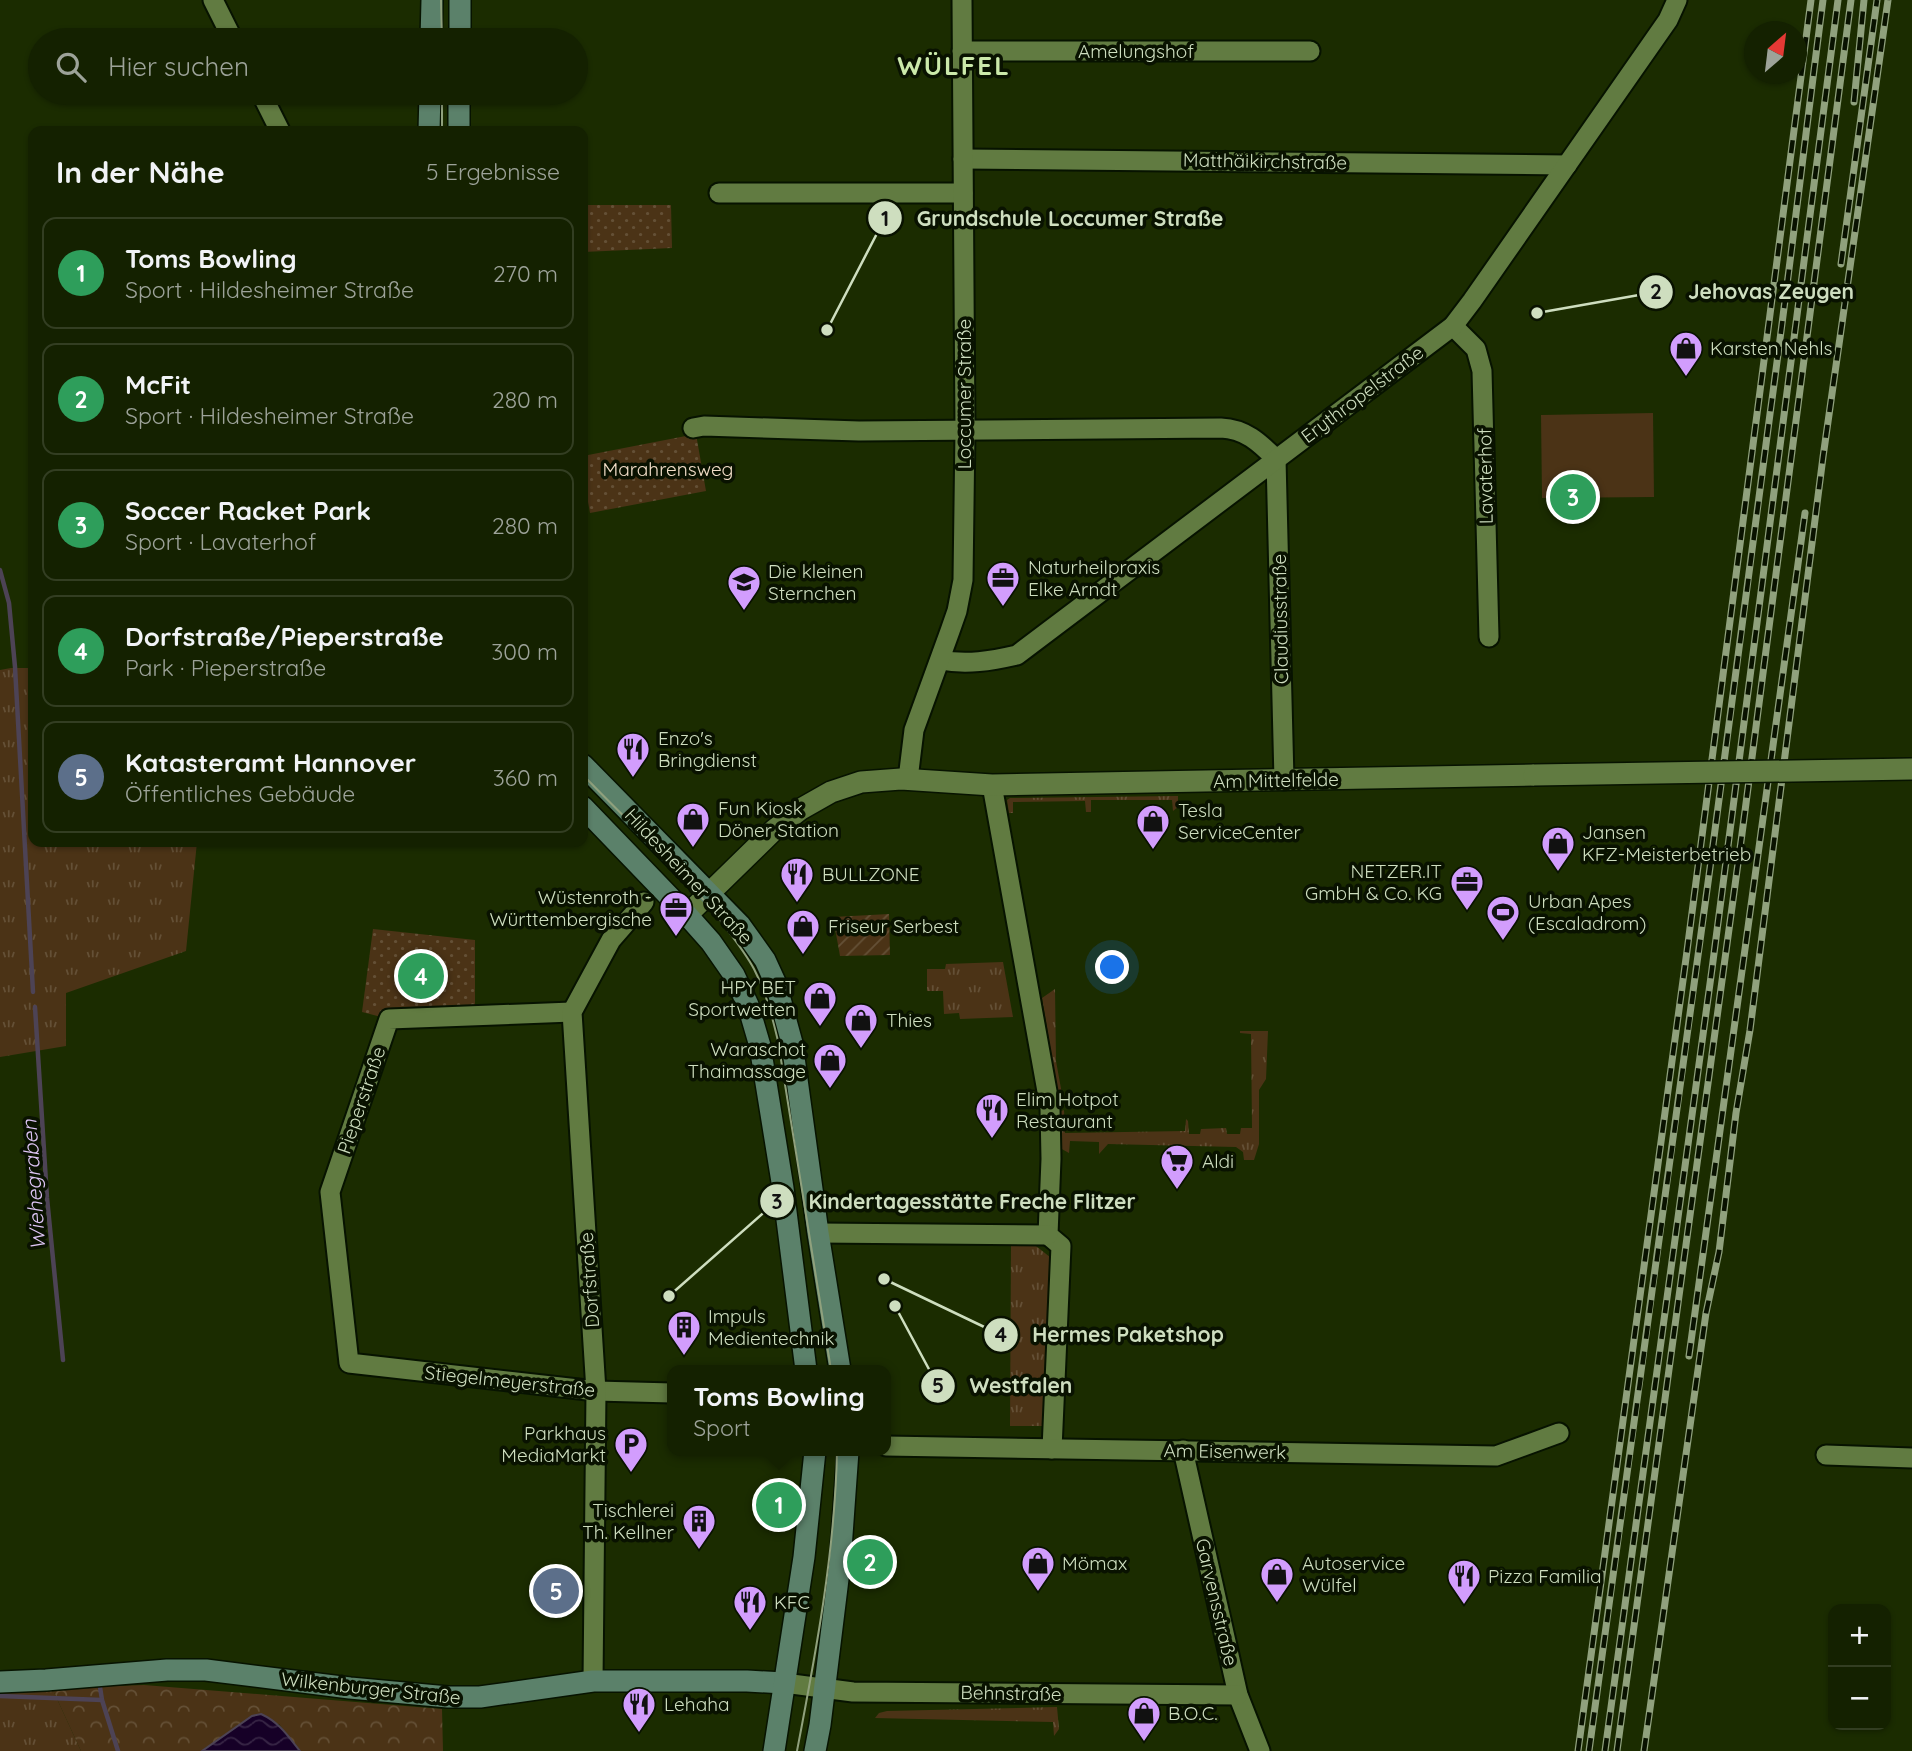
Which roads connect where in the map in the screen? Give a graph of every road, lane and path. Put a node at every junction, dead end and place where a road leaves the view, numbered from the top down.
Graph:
1 (213, 0) edge
2 (432, 0) edge
3 (460, 0) edge
4 (962, 0) edge
5 (1677, 0) edge
6 (227, 28) edge
7 (431, 28) edge
8 (460, 28) edge
9 (962, 51) junction
10 (1310, 51) dead end
11 (267, 105) edge
12 (430, 105) edge
13 (460, 105) edge
14 (278, 126) edge
15 (429, 126) edge
16 (459, 126) edge
17 (963, 159) junction
18 (1567, 164) junction
19 (719, 193) dead end
20 (963, 193) junction
21 (1453, 326) junction
22 (693, 428) dead end
23 (965, 430) junction
24 (1276, 458) junction
25 (1489, 637) dead end
26 (940, 660) junction
27 (1912, 769) edge
28 (588, 770) edge
29 (908, 779) junction
30 (1284, 780) junction
31 (992, 785) junction
32 (588, 812) edge
33 (709, 894) junction
34 (644, 902) dead end
35 (687, 915) junction
36 (572, 1012) junction
37 (818, 1233) junction
38 (1048, 1235) junction
39 (349, 1363) joint
40 (805, 1365) edge
41 (840, 1365) edge
42 (596, 1391) junction
43 (667, 1393) edge
44 (1559, 1433) dead end
45 (891, 1446) edge
46 (1052, 1450) junction
47 (1182, 1450) junction
48 (1825, 1455) dead end
49 (814, 1456) edge
50 (848, 1456) edge
51 (1912, 1458) edge
52 (593, 1681) junction
53 (0, 1682) edge
54 (784, 1683) junction
55 (824, 1689) junction
56 (1238, 1695) junction
57 (774, 1751) edge
58 (815, 1751) edge
59 (1260, 1751) edge

1 - 6 street
2 - 7 main road
3 - 8 main road
4 - 9 street, Loccumer Straße
5 - 18 street, Erythropelstraße
9 - 10 street, Amelungshof
9 - 17 street, Loccumer Straße
11 - 14 street
12 - 15 main road
13 - 16 main road
17 - 18 street, Matthäikirchstraße
17 - 20 street, Loccumer Straße
18 - 21 street, Erythropelstraße
19 - 20 street
20 - 23 street, Loccumer Straße
21 - 24 street, Erythropelstraße
21 - 25 street, Lavaterhof
22 - 23 street
23 - 24 street
23 - 26 street, Loccumer Straße
24 - 26 street, Erythropelstraße
24 - 30 street, Claudiusstraße
26 - 29 street, Loccumer Straße
27 - 30 street, Am Mittelfelde, bridge
28 - 33 main road, Hildesheimer Straße
29 - 31 street, Am Mittelfelde
29 - 33 street, Am Mittelfelde
30 - 31 street, Am Mittelfelde
31 - 38 street
32 - 35 main road, Hildesheimer Straße
33 - 35 street, Am Mittelfelde
33 - 37 main road, Hildesheimer Straße
34 - 36 street
35 - 40 main road, Hildesheimer Straße
36 - 39 street, Pieperstraße
36 - 42 street, Dorfstraße
37 - 38 street
37 - 41 main road, Hildesheimer Straße
38 - 46 street
39 - 42 street, Stiegelmeyerstraße
42 - 43 street, Stiegelmeyerstraße
42 - 52 street, Dorfstraße
44 - 47 street, Am Eisenwerk
45 - 46 street, Am Eisenwerk
46 - 47 street, Am Eisenwerk
47 - 56 street, Garvensstraße
48 - 51 street
49 - 54 main road
50 - 55 main road
52 - 53 main road, Wilkenburger Straße
52 - 54 main road, Wilkenburger Straße
54 - 55 street, Behnstraße
54 - 57 main road
55 - 56 street, Behnstraße
55 - 58 main road
56 - 59 street, Garvensstraße

